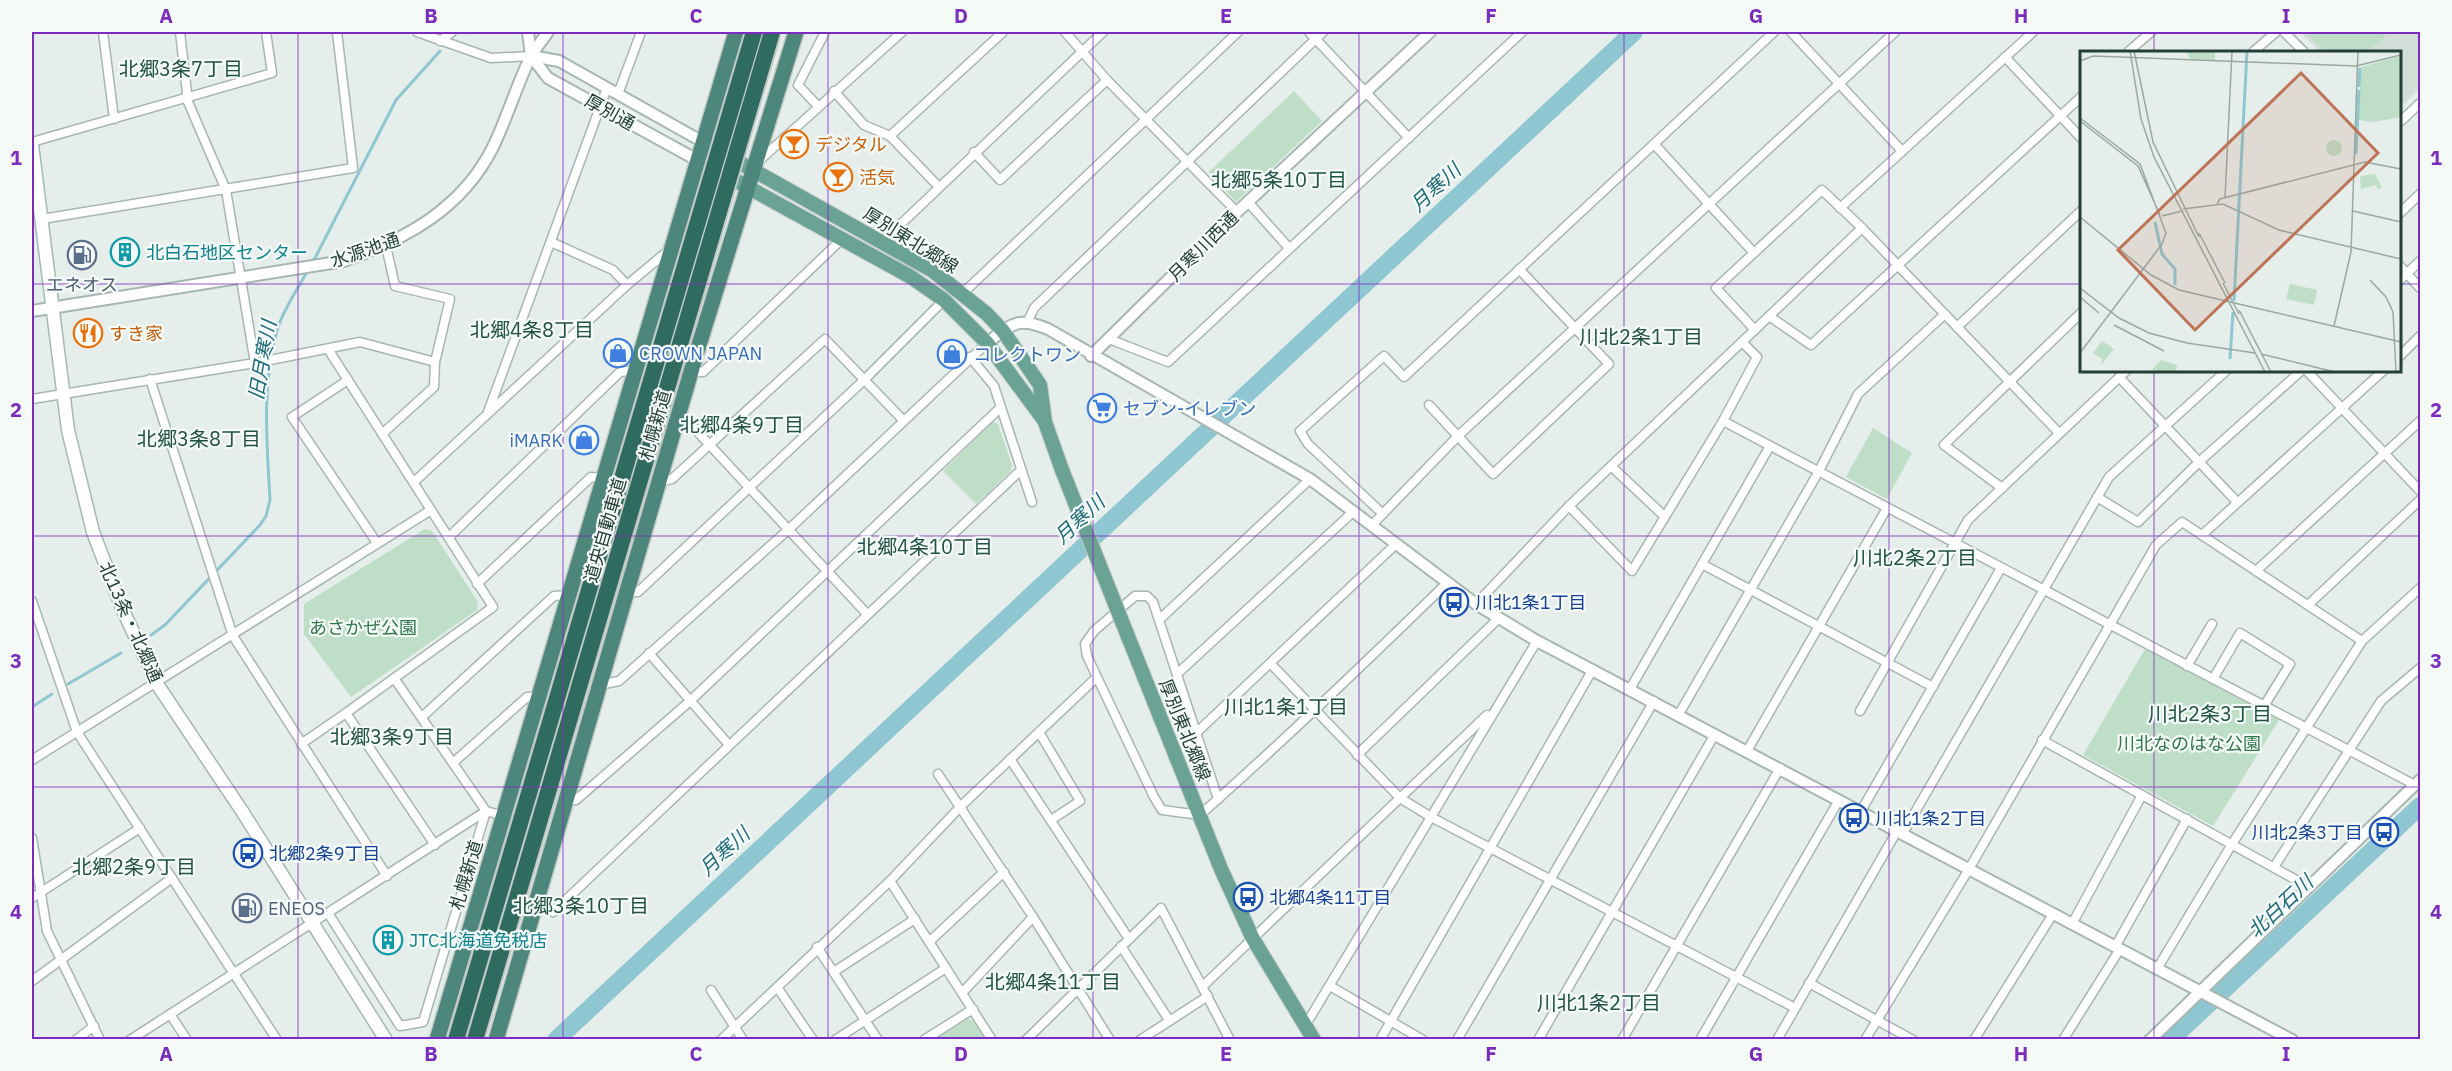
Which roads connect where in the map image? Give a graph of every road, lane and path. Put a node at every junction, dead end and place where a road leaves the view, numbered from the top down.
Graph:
1 (103, 32) edge
2 (180, 32) edge
3 (266, 32) edge
4 (337, 32) edge
5 (417, 32) edge
6 (452, 32) edge
7 (528, 32) edge
8 (548, 32) edge
9 (641, 32) edge
10 (736, 32) edge
11 (754, 32) edge
12 (772, 32) edge
13 (796, 32) edge
14 (825, 32) edge
15 (902, 32) edge
16 (1003, 32) edge
17 (1065, 32) edge
18 (1103, 32) edge
19 (1238, 32) edge
20 (1309, 32) edge
21 (1323, 32) edge
22 (1430, 32) edge
23 (1522, 32) edge
24 (1774, 32) edge
25 (1791, 32) edge
26 (1895, 32) edge
27 (2033, 32) edge
28 (2151, 32) edge
29 (2276, 32) edge
30 (2284, 32) edge
31 (1316, 39) junction
32 (440, 41) junction
33 (1082, 51) junction
34 (2129, 51) edge
35 (2254, 51) edge
36 (2303, 51) edge
37 (531, 56) junction
38 (2005, 57) junction
39 (1107, 80) junction
40 (1839, 83) junction
41 (607, 88) junction
42 (834, 92) junction
43 (1366, 92) junction
44 (618, 94) junction
45 (187, 96) junction
46 (2080, 98) edge
47 (2421, 103) edge
48 (818, 106) junction
49 (600, 107) junction
50 (2060, 116) junction
51 (114, 119) junction
52 (1147, 120) junction
53 (2401, 121) edge
54 (890, 136) junction
55 (2080, 137) edge
56 (1409, 138) junction
57 (703, 142) junction
58 (32, 143) edge
59 (1653, 144) junction
60 (974, 152) junction
61 (1902, 152) junction
62 (697, 160) junction
63 (1188, 160) junction
64 (754, 169) junction
65 (938, 186) junction
66 (750, 187) junction
67 (226, 190) junction
68 (2421, 194) edge
69 (1248, 202) junction
70 (1708, 204) junction
71 (1840, 208) junction
72 (1237, 212) junction
73 (2080, 212) edge
74 (2401, 212) edge
75 (42, 219) junction
76 (1862, 228) junction
77 (842, 239) junction
78 (551, 242) junction
79 (882, 242) junction
80 (386, 246) junction
81 (672, 248) junction
82 (1289, 248) junction
83 (1754, 253) junction
84 (2421, 261) edge
85 (1899, 267) junction
86 (1519, 269) junction
87 (2403, 277) edge
88 (240, 278) junction
89 (627, 285) junction
90 (2421, 288) edge
91 (962, 294) junction
92 (944, 300) junction
93 (52, 308) junction
94 (32, 311) edge
95 (1945, 314) junction
96 (2080, 314) edge
97 (1769, 316) junction
98 (1028, 321) junction
99 (1957, 327) junction
100 (1575, 328) junction
101 (1755, 330) junction
102 (1003, 331) junction
103 (2421, 336) edge
104 (1109, 339) junction
105 (1742, 342) junction
106 (987, 343) junction
107 (328, 349) junction
108 (2401, 355) edge
109 (1091, 356) junction
110 (970, 357) junction
111 (435, 362) junction
112 (255, 363) junction
113 (635, 370) junction
114 (691, 371) junction
115 (2125, 372) edge
116 (2225, 372) edge
117 (2302, 372) edge
118 (2306, 372) edge
119 (2382, 372) edge
120 (2119, 377) junction
121 (150, 379) junction
122 (348, 380) junction
123 (864, 380) junction
124 (2009, 381) junction
125 (62, 394) junction
126 (32, 399) edge
127 (1429, 405) dead end
128 (1000, 408) junction
129 (2343, 409) junction
130 (487, 415) junction
131 (903, 420) junction
132 (1724, 421) junction
133 (2421, 421) edge
134 (1045, 422) junction
135 (2165, 426) junction
136 (694, 428) dead end
137 (2059, 433) junction
138 (382, 434) junction
139 (1458, 436) junction
140 (710, 445) junction
141 (1770, 446) junction
142 (2385, 454) junction
143 (2199, 462) junction
144 (1611, 466) junction
145 (1021, 470) junction
146 (1819, 471) junction
147 (604, 478) junction
148 (1310, 479) junction
149 (414, 482) junction
150 (659, 482) junction
151 (2002, 488) junction
152 (750, 489) junction
153 (2421, 490) edge
154 (2097, 497) junction
155 (2421, 501) edge
156 (1032, 502) dead end
157 (2237, 502) junction
158 (1569, 506) junction
159 (1887, 508) junction
160 (432, 510) junction
161 (1354, 511) junction
162 (1383, 514) junction
163 (1664, 516) junction
164 (1372, 525) junction
165 (788, 530) junction
166 (2202, 535) junction
167 (449, 537) junction
168 (377, 543) junction
169 (1956, 543) junction
170 (1396, 544) junction
171 (1702, 564) junction
172 (2001, 568) junction
173 (826, 571) junction
174 (2256, 571) junction
175 (1447, 583) junction
176 (477, 584) junction
177 (2421, 588) edge
178 (1750, 590) junction
179 (627, 591) junction
180 (2044, 591) junction
181 (569, 595) junction
182 (32, 601) edge
183 (1476, 604) junction
184 (2308, 605) junction
185 (867, 614) junction
186 (1499, 618) junction
187 (1160, 619) junction
188 (2212, 624) dead end
189 (2110, 626) junction
190 (1818, 628) junction
191 (233, 636) junction
192 (1537, 641) junction
193 (2362, 641) junction
194 (649, 653) junction
195 (1887, 663) junction
196 (1270, 664) junction
197 (2187, 666) junction
198 (2421, 668) edge
199 (1593, 669) junction
200 (1177, 674) junction
201 (1097, 677) junction
202 (394, 678) junction
203 (2213, 679) junction
204 (157, 684) junction
205 (599, 685) junction
206 (1933, 687) junction
207 (1630, 689) junction
208 (540, 696) junction
209 (1654, 701) junction
210 (689, 702) junction
211 (2264, 706) junction
212 (1494, 709) junction
213 (1314, 711) junction
214 (1860, 711) dead end
215 (346, 713) junction
216 (1679, 714) junction
217 (422, 717) junction
218 (2307, 730) junction
219 (77, 732) junction
220 (1039, 732) junction
221 (1195, 734) junction
222 (1715, 734) junction
223 (2042, 740) junction
224 (301, 744) junction
225 (729, 745) junction
226 (2349, 749) junction
227 (1747, 751) junction
228 (1357, 755) junction
229 (1011, 759) junction
230 (32, 760) edge
231 (454, 762) junction
232 (1780, 768) junction
233 (938, 774) dead end
234 (2418, 782) edge
235 (2142, 795) junction
236 (1400, 798) junction
237 (1218, 799) junction
238 (1839, 800) junction
239 (565, 801) junction
240 (961, 806) junction
241 (486, 811) junction
242 (1861, 811) junction
243 (1200, 815) junction
244 (504, 816) junction
245 (1431, 817) junction
246 (2187, 819) junction
247 (1051, 820) junction
248 (140, 828) junction
249 (1900, 832) junction
250 (32, 838) edge
251 (2232, 844) junction
252 (435, 845) junction
253 (1491, 848) junction
254 (2274, 867) junction
255 (1969, 869) junction
256 (1004, 872) junction
257 (387, 876) junction
258 (172, 878) junction
259 (1551, 879) junction
260 (890, 881) junction
261 (2309, 887) junction
262 (40, 891) junction
263 (32, 898) edge
264 (553, 912) dead end
265 (1612, 912) junction
266 (328, 913) junction
267 (2053, 914) junction
268 (1033, 917) junction
269 (915, 919) junction
270 (312, 923) junction
271 (2072, 924) junction
272 (1129, 939) junction
273 (1253, 939) junction
274 (929, 942) junction
275 (1121, 946) junction
276 (1677, 946) junction
277 (818, 947) junction
278 (2118, 948) junction
279 (61, 960) junction
280 (946, 968) junction
281 (2157, 969) junction
282 (835, 971) junction
283 (234, 974) junction
284 (1737, 976) junction
285 (32, 981) edge
286 (1809, 983) junction
287 (1203, 986) junction
288 (1330, 986) junction
289 (777, 987) junction
290 (1079, 989) junction
291 (711, 990) dead end
292 (962, 993) junction
293 (2204, 993) junction
294 (1208, 996) junction
295 (1795, 1008) junction
296 (973, 1009) junction
297 (170, 1014) junction
298 (865, 1020) junction
299 (1169, 1020) junction
300 (1877, 1020) junction
301 (1390, 1023) junction
302 (94, 1026) junction
303 (1305, 1026) junction
304 (734, 1027) junction
305 (382, 1038) edge
306 (76, 1040) edge
307 (100, 1040) edge
308 (130, 1040) edge
309 (187, 1040) edge
310 (277, 1040) edge
311 (437, 1040) edge
312 (456, 1040) edge
313 (475, 1040) edge
314 (496, 1040) edge
315 (720, 1040) edge
316 (743, 1040) edge
317 (813, 1040) edge
318 (835, 1040) edge
319 (878, 1040) edge
320 (924, 1040) edge
321 (992, 1040) edge
322 (1026, 1040) edge
323 (1110, 1040) edge
324 (1140, 1040) edge
325 (1230, 1040) edge
326 (1314, 1040) edge
327 (1380, 1040) edge
328 (1423, 1040) edge
329 (1457, 1040) edge
330 (1538, 1040) edge
331 (1622, 1040) edge
332 (1700, 1040) edge
333 (1777, 1040) edge
334 (1865, 1040) edge
335 (1913, 1040) edge
336 (1974, 1040) edge
337 (2063, 1040) edge
338 (2150, 1040) edge
339 (2292, 1040) edge

1 - 51 street
2 - 45 street
3 - 45 street
4 - 67 street
5 - 32 street
6 - 32 street
7 - 37 street
8 - 37 street
9 - 44 street
10 - 57 highway, 札幌新道
11 - 312 highway, 道央自動車道, bridge
12 - 313 highway, 道央自動車道, bridge
13 - 64 highway, 札幌新道
14 - 48 street
15 - 42 street
16 - 54 street
17 - 33 street
18 - 33 street
19 - 52 street
20 - 31 street
21 - 31 street
22 - 43 street, 月寒川西通
23 - 56 street
24 - 59 street
25 - 40 street
26 - 40 street
27 - 38 street
28 - 34 street
29 - 35 street
30 - 36 street
31 - 43 street
31 - 63 street
32 - 37 street
33 - 39 street
33 - 60 street
37 - 41 street, 厚別通
37 - 49 street, 厚別通
37 - 80 street, 水源池通
38 - 50 street
38 - 61 street
39 - 52 street
39 - 60 street
40 - 61 street
40 - 70 street
41 - 44 street, 厚別通
41 - 49 street
42 - 48 street
42 - 54 street
43 - 56 street
43 - 69 street, 月寒川西通
44 - 57 street, 厚別通
45 - 51 street
45 - 67 street
46 - 50 street
47 - 53 street
48 - 64 street
49 - 62 street, 厚別通
49 - 78 street
50 - 55 street
50 - 85 street
51 - 58 street
52 - 63 street
52 - 91 street
54 - 65 street
56 - 82 street
57 - 62 highway, 札幌新道
57 - 64 main road, 厚別東北郷線
58 - 75 main road, 北13条・北郷通
59 - 70 street
59 - 86 street
60 - 65 street
61 - 71 street
62 - 66 main road, 厚別東北郷線
62 - 81 highway, 札幌新道
63 - 72 street
63 - 98 street
64 - 66 highway, 札幌新道
64 - 79 main road, 厚別東北郷線
65 - 79 street
66 - 77 main road, 厚別東北郷線
66 - 114 highway, 札幌新道
67 - 75 street
67 - 88 street
68 - 74 street
69 - 72 street, 月寒川西通
69 - 82 street
70 - 83 street
70 - 100 street
71 - 76 street
71 - 83 street
72 - 104 street, 月寒川西通
73 - 99 street
75 - 93 main road, 北13条・北郷通
76 - 85 street
76 - 97 street
77 - 92 main road, 厚別東北郷線
77 - 114 street
78 - 89 street
78 - 130 street
79 - 91 main road, 厚別東北郷線
80 - 88 street, 水源池通
80 - 111 street
81 - 89 street
81 - 113 highway, 札幌新道
82 - 104 street
83 - 101 street
84 - 87 street
85 - 95 street
85 - 97 street
86 - 100 street
86 - 162 street
87 - 90 street
88 - 93 street, 水源池通
88 - 112 street
89 - 130 street
91 - 102 main road, 厚別東北郷線
92 - 106 main road, 厚別東北郷線
92 - 123 street
93 - 94 street, 水源池通
93 - 125 main road, 北13条・北郷通
95 - 99 street
95 - 146 street
96 - 124 street
97 - 101 street
98 - 102 street
98 - 109 street
99 - 124 street
100 - 139 street
100 - 139 street
101 - 105 street
102 - 106 street
102 - 134 main road, 厚別東北郷線
103 - 108 street
104 - 109 street, 月寒川西通
105 - 132 street
105 - 144 street
106 - 110 street
106 - 134 main road, 厚別東北郷線
107 - 111 street
107 - 112 street
107 - 122 street
109 - 148 street
110 - 128 street
110 - 131 street
111 - 138 street
112 - 121 street
113 - 147 highway, 札幌新道
113 - 167 street
114 - 150 highway, 札幌新道
115 - 120 street
116 - 135 street
117 - 143 street
118 - 129 street
119 - 129 street
120 - 135 street
120 - 137 street
121 - 125 street
121 - 191 street
122 - 138 street
122 - 168 street
123 - 131 street
123 - 140 street
123 - 152 street
124 - 137 street
124 - 151 street
125 - 126 street
125 - 204 main road, 北13条・北郷通
127 - 139 street
128 - 145 street
128 - 173 street
129 - 142 street
129 - 157 street
130 - 149 street
131 - 165 street
132 - 141 street
132 - 163 street
133 - 142 street
134 - 243 main road, 厚別東北郷線, bridge
135 - 143 street
135 - 154 street
136 - 140 street
137 - 151 street
138 - 149 street
139 - 162 street
140 - 150 street
140 - 152 street
141 - 146 street
141 - 171 street
142 - 153 street
142 - 174 street
143 - 154 street
143 - 157 street
144 - 158 street
144 - 163 street
145 - 156 street
145 - 185 street
146 - 159 street
146 - 178 street
147 - 176 street
147 - 181 highway, 札幌新道
148 - 161 street
148 - 187 street
149 - 160 street
150 - 179 highway, 札幌新道
151 - 169 street
152 - 165 street
152 - 179 street
154 - 180 street
155 - 184 street
157 - 166 street
158 - 163 street
158 - 183 street
159 - 169 street
159 - 190 street
160 - 167 street
160 - 168 street
161 - 164 street
161 - 200 street
162 - 164 street
164 - 170 street
165 - 173 street
165 - 194 street
166 - 174 street
166 - 189 street
167 - 176 street
168 - 191 street
169 - 172 street
169 - 195 street
170 - 175 street
170 - 196 street
171 - 178 street
171 - 207 street
172 - 180 street
172 - 206 street
173 - 185 street
173 - 210 street
174 - 184 street
175 - 183 street
175 - 213 street
176 - 202 street
177 - 193 street
178 - 190 street
178 - 216 street
179 - 205 highway, 札幌新道
180 - 189 street
180 - 249 street
181 - 208 highway, 札幌新道
181 - 217 street
182 - 219 street
183 - 186 street
184 - 193 street
185 - 225 street
186 - 192 street
186 - 228 street
187 - 200 street
187 - 201 street
188 - 197 street
189 - 197 street
189 - 223 street
190 - 195 street
190 - 227 street
191 - 204 street
191 - 224 street
192 - 199 street
192 - 212 street
193 - 218 street
194 - 205 street
194 - 210 street
195 - 206 street
195 - 214 street
196 - 213 street
196 - 221 street
197 - 203 street
198 - 226 street
199 - 207 street
199 - 253 street
200 - 221 street
201 - 220 street
201 - 243 street
202 - 215 street
202 - 217 street
203 - 211 street
203 - 211 street
204 - 219 street
204 - 270 main road, 北13条・北郷通
205 - 239 highway, 札幌新道
206 - 242 street
207 - 209 street
208 - 231 street
208 - 244 highway, 札幌新道
209 - 216 street
209 - 259 street
210 - 225 street
210 - 239 street
211 - 218 street
212 - 236 street
212 - 245 street
213 - 228 street
213 - 237 street
215 - 224 street
215 - 252 street
216 - 222 street
217 - 231 street
218 - 226 street
218 - 251 street
219 - 230 street
219 - 248 street
220 - 229 street
220 - 247 street
221 - 237 street
222 - 227 street
222 - 265 street
223 - 235 street
223 - 255 street
224 - 257 street
225 - 264 street
226 - 234 street
226 - 254 street
227 - 232 street
228 - 236 street
229 - 240 street
229 - 247 street
231 - 241 street
232 - 238 street
232 - 276 street
233 - 240 street
234 - 261 street
235 - 246 street
235 - 271 street
236 - 245 street
236 - 273 street
237 - 243 street
238 - 242 street
238 - 284 street
239 - 314 highway, 札幌新道
240 - 256 street
240 - 260 street
241 - 244 street
241 - 252 street
241 - 266 street
242 - 249 street
243 - 273 main road, 厚別東北郷線
244 - 311 highway, 札幌新道
245 - 253 street
245 - 288 street
246 - 251 street
246 - 278 street
247 - 272 street
248 - 258 street
248 - 262 street
249 - 255 street
249 - 286 street
250 - 262 street
251 - 254 street
251 - 281 street
252 - 257 street
253 - 259 street
253 - 301 street
254 - 261 street
255 - 267 street
255 - 300 street
256 - 268 street
256 - 274 street
257 - 266 street
258 - 279 street
258 - 283 street
259 - 265 street
259 - 329 street
260 - 269 street
260 - 277 street
261 - 293 street
262 - 263 street
262 - 279 street
265 - 276 street
265 - 330 street
266 - 270 street
267 - 271 street
267 - 336 street
268 - 290 street
268 - 292 street
269 - 274 street
269 - 282 street
270 - 283 street
270 - 305 main road, 北13条・北郷通
271 - 278 street
272 - 275 street
272 - 287 street
273 - 287 street
273 - 303 main road, 厚別東北郷線
274 - 280 street
275 - 290 street
275 - 299 street
276 - 284 street
276 - 331 street
277 - 282 street
277 - 289 street
278 - 281 street
278 - 337 street
279 - 285 street
279 - 302 street
280 - 292 street
280 - 298 street
281 - 293 street
282 - 298 street
283 - 297 street
283 - 310 street
284 - 295 street
284 - 332 street
286 - 295 street
286 - 300 street
287 - 294 street
288 - 301 street
288 - 303 street
289 - 304 street
289 - 317 street
290 - 322 street
290 - 323 street
291 - 304 street
292 - 296 street
293 - 338 street
293 - 339 street
294 - 299 street
294 - 325 street
295 - 333 street
296 - 320 street
296 - 321 street
297 - 308 street
297 - 309 street
298 - 318 street
298 - 319 street
299 - 324 street
300 - 334 street
300 - 335 street
301 - 327 street
301 - 328 street
302 - 306 street
302 - 307 street
303 - 326 main road, 厚別東北郷線
304 - 315 street
304 - 316 street

